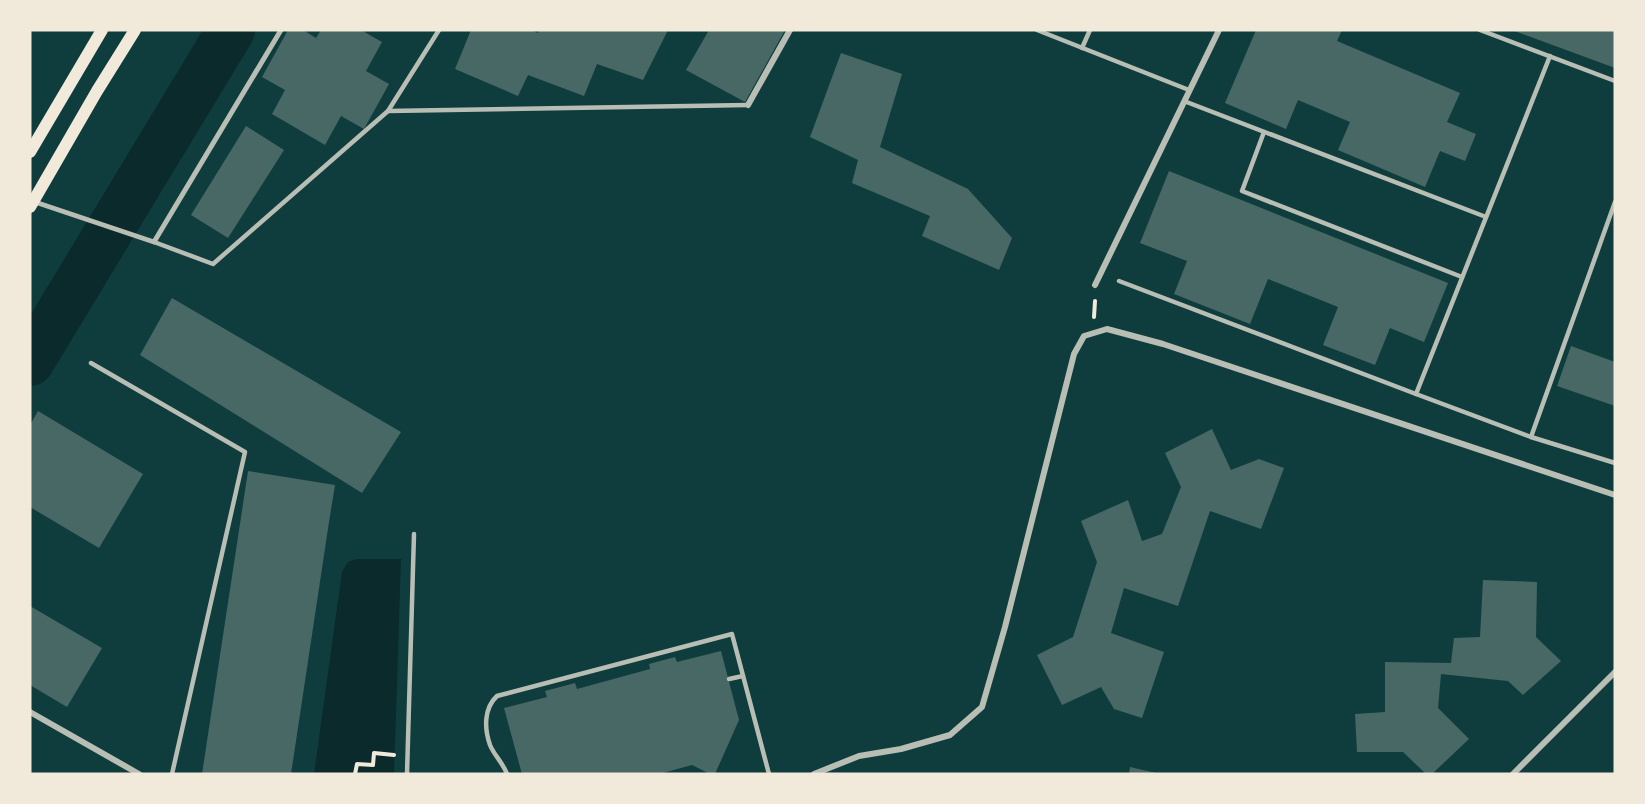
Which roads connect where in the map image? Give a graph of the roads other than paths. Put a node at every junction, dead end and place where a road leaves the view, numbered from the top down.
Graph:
1 (102, 30) edge
2 (135, 30) edge
3 (281, 30) edge
4 (439, 30) edge
5 (790, 30) edge
6 (1037, 30) edge
7 (1089, 30) edge
8 (1219, 30) edge
9 (1480, 30) edge
10 (1082, 48) junction
11 (1550, 56) junction
12 (1615, 81) edge
13 (1189, 90) junction
14 (1184, 101) junction
15 (748, 105) joint
16 (388, 111) junction
17 (1264, 132) junction
18 (30, 152) edge
19 (1615, 202) edge
20 (32, 204) edge
21 (1486, 217) junction
22 (154, 242) junction
23 (1462, 277) junction
24 (1119, 281) dead end
25 (1095, 285) road end
26 (91, 363) dead end
27 (1416, 394) junction
28 (1531, 437) junction
29 (1615, 463) edge
30 (1615, 495) edge
31 (414, 534) dead end
32 (1615, 672) edge
33 (743, 676) junction
34 (729, 680) dead end
35 (30, 712) edge
36 (140, 774) edge
37 (172, 774) edge
38 (407, 774) edge
39 (507, 774) edge
40 (769, 774) edge
41 (814, 774) edge
42 (1513, 774) edge

1 - 18 main road
2 - 20 main road
3 - 22 street
4 - 16 lane
5 - 15 street
6 - 10 lane
7 - 10 lane
8 - 13 street
9 - 11 lane
10 - 13 lane
11 - 12 lane
11 - 21 lane
13 - 14 street
14 - 17 lane
14 - 25 street
15 - 16 lane
16 - 22 lane
17 - 21 lane
17 - 23 lane
19 - 28 lane
20 - 22 street
21 - 23 lane
23 - 27 lane
24 - 27 lane
26 - 37 lane
27 - 28 lane
28 - 29 lane
30 - 41 street
31 - 38 lane
32 - 42 street
33 - 34 lane
33 - 39 lane
33 - 40 lane
35 - 36 street

